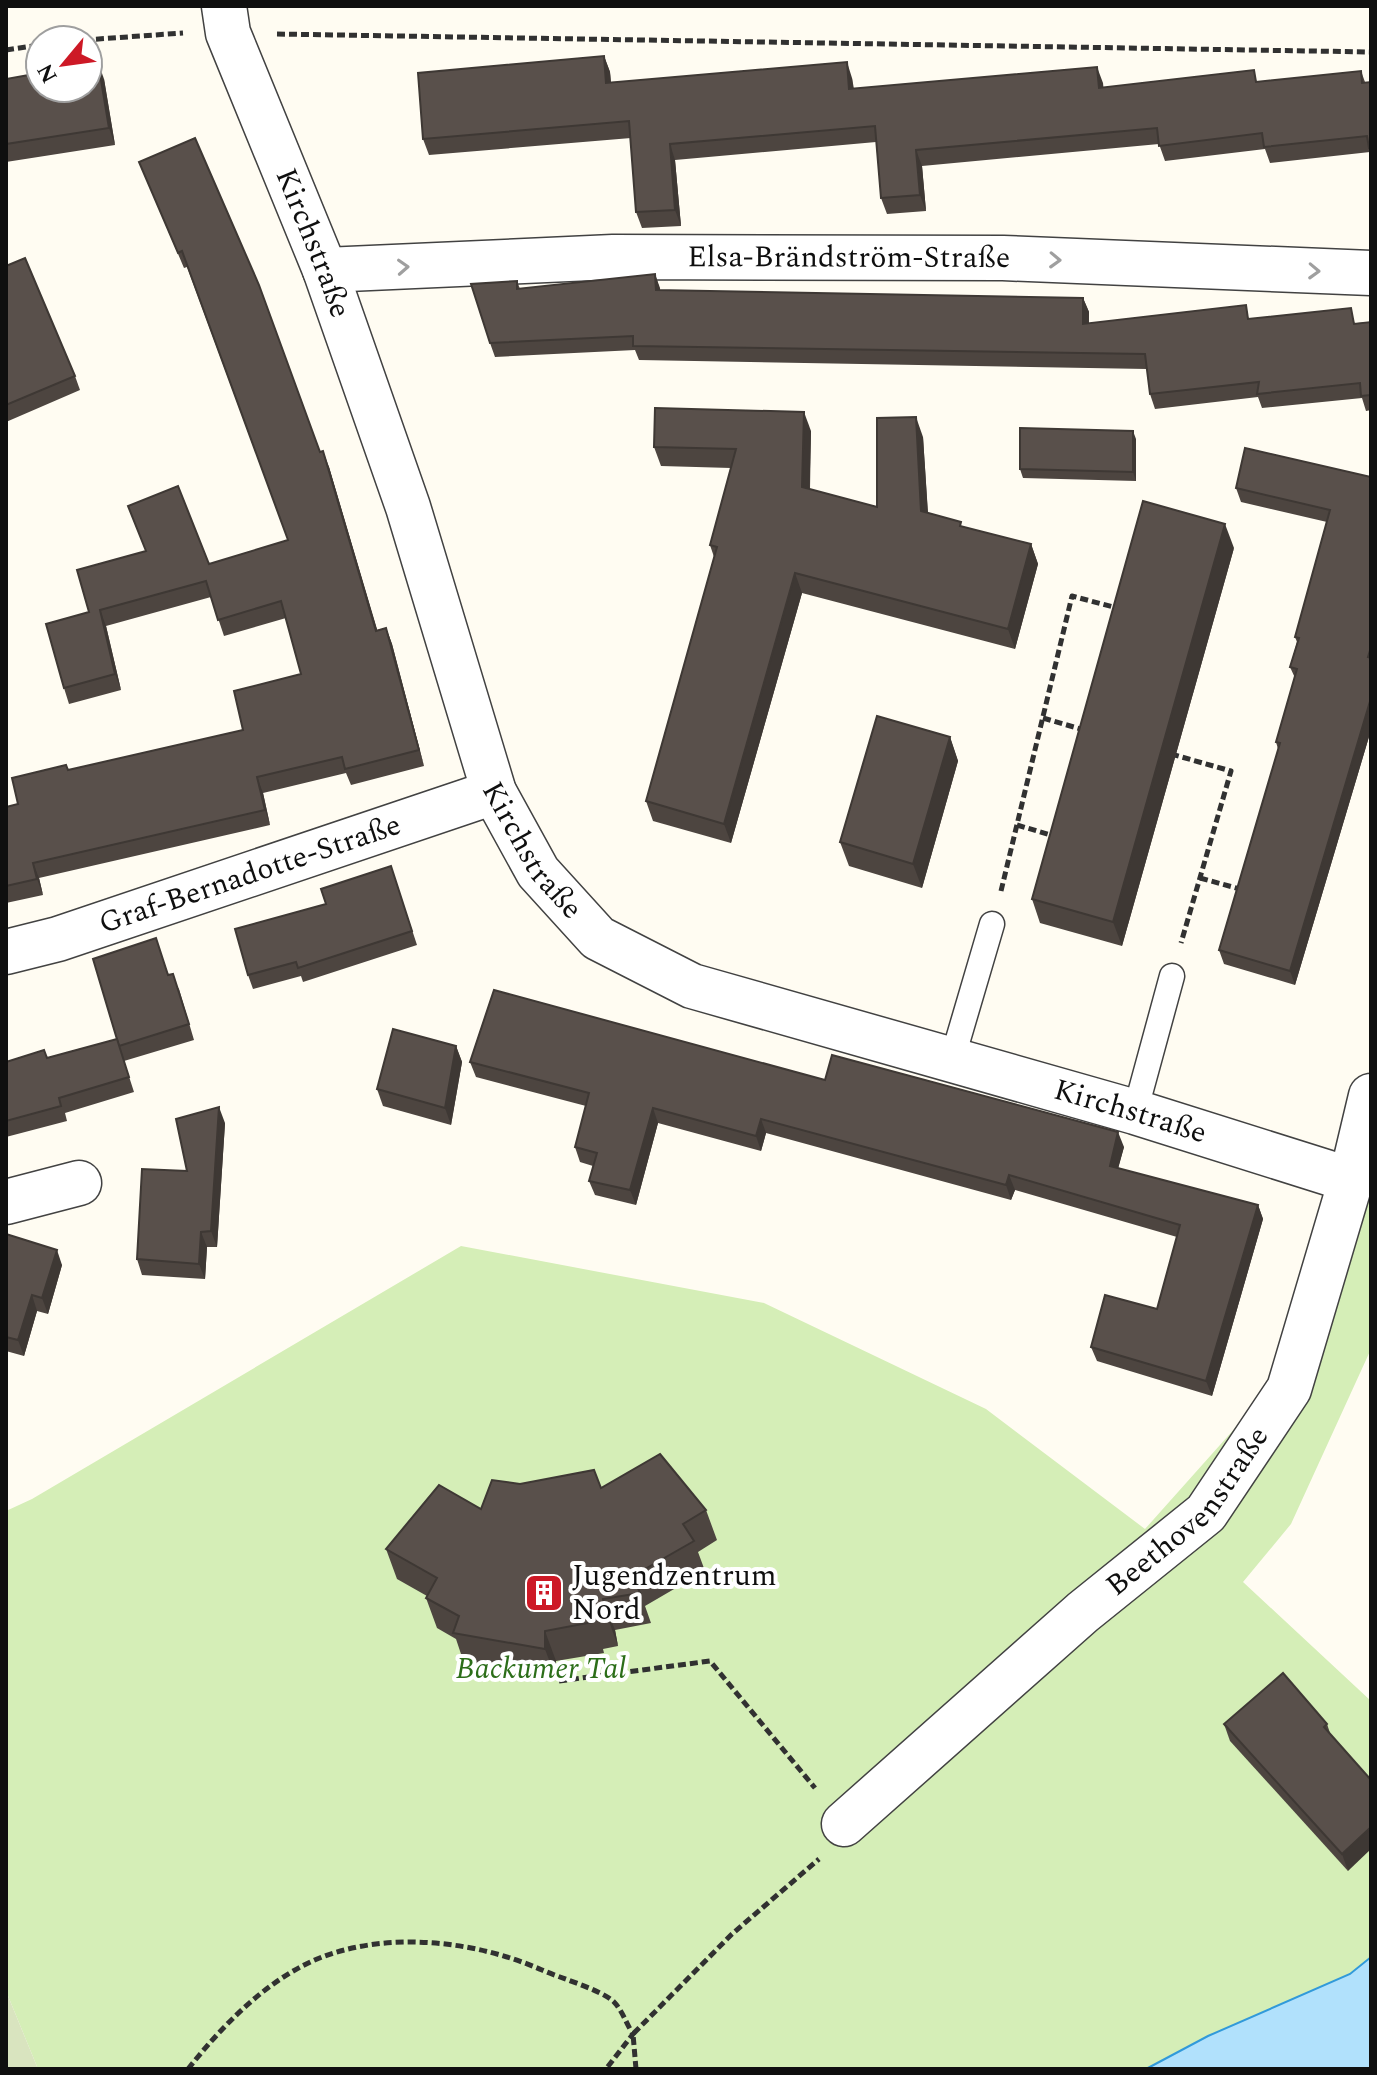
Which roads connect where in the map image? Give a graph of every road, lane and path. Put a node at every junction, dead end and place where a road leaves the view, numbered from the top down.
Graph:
1 (226, 20) edge
2 (104, 38) edge
3 (1371, 52) edge
4 (325, 270) junction
5 (1371, 273) edge
6 (1118, 608) edge
7 (1043, 718) junction
8 (1086, 730) edge
9 (1159, 750) edge
10 (494, 792) junction
11 (1017, 825) junction
12 (1061, 838) edge
13 (1200, 878) junction
14 (1240, 889) edge
15 (992, 924) joint
16 (6, 952) edge
17 (1172, 976) joint
18 (952, 1060) junction
19 (1371, 1096) edge
20 (1135, 1112) junction
21 (1351, 1180) junction
22 (79, 1183) dead end
23 (6, 1202) edge
24 (559, 1681) dead end
25 (844, 1824) junction
26 (633, 2034) junction
27 (188, 2069) edge
28 (606, 2069) edge
29 (636, 2069) edge

1 - 2 path
1 - 3 path
1 - 4 street, Kirchstraße
4 -> 5 street, Elsa-Brändström-Straße
4 - 10 street, Kirchstraße
6 - 7 path
7 - 8 path
7 - 11 path
9 - 13 path
10 - 16 street, Graf-Bernadotte-Straße
10 - 18 street, Kirchstraße
11 - 12 path
11 - 15 path
13 - 14 path
13 - 17 path
15 - 18 lane
17 - 20 lane
18 - 20 street, Kirchstraße
19 - 21 street, Beethovenstraße
20 - 21 street, Kirchstraße
21 - 25 street, Beethovenstraße
22 - 23 street
24 - 25 path
25 - 26 path
26 - 27 path
26 - 28 path
26 - 29 path

